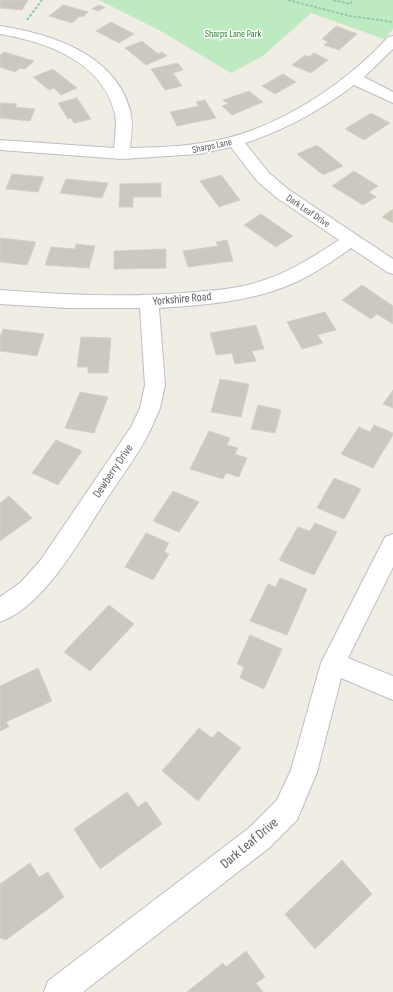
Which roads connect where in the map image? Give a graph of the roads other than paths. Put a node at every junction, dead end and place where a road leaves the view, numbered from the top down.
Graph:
1 (0, 30) edge
2 (393, 40) edge
3 (353, 78) junction
4 (393, 98) edge
5 (235, 141) junction
6 (0, 145) edge
7 (122, 154) junction
8 (351, 240) junction
9 (393, 268) edge
10 (0, 297) edge
11 (149, 302) junction
12 (393, 544) edge
13 (0, 611) edge
14 (333, 663) junction
15 (393, 688) edge
16 (59, 992) edge

1 - 7 street
2 - 3 street, Sharps Lane
3 - 4 street
3 - 5 street, Sharps Lane
5 - 7 street, Sharps Lane
5 - 8 street, Dark Leaf Drive
6 - 7 street, Sharps Lane
8 - 9 street, Dark Leaf Drive
8 - 11 street, Yorkshire Road
10 - 11 street, Yorkshire Road
11 - 13 street, Dewberry Drive
12 - 14 street, Dark Leaf Drive
14 - 15 street
14 - 16 street, Dark Leaf Drive

